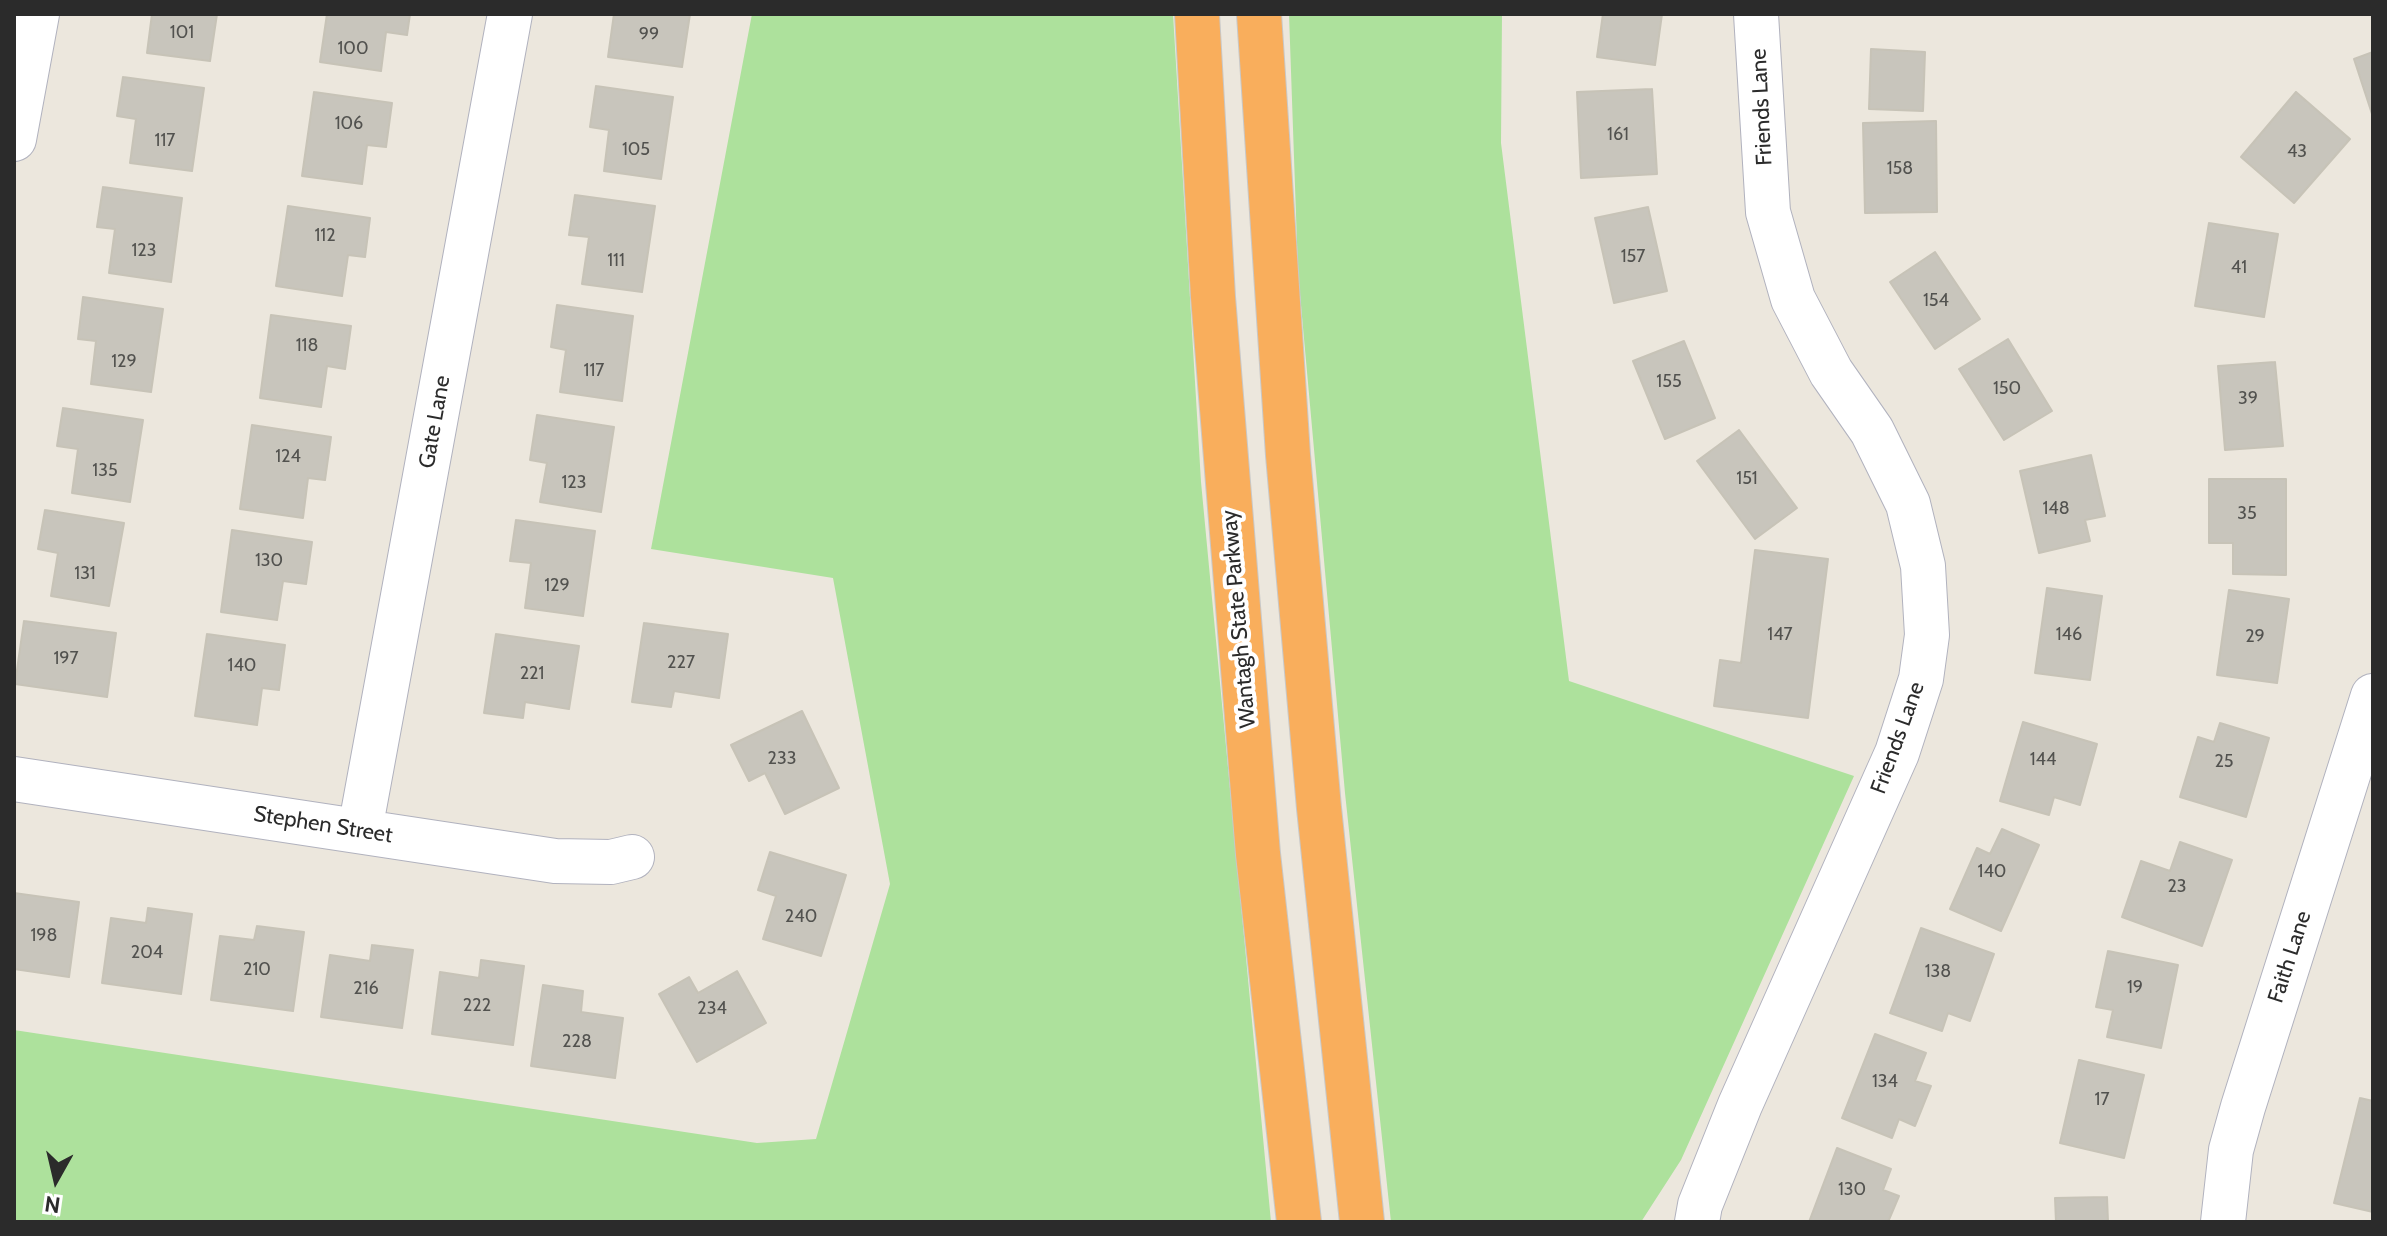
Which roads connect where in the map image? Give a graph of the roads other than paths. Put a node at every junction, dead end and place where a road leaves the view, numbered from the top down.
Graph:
1 (37, 14) edge
2 (510, 14) edge
3 (1197, 14) edge
4 (1259, 14) edge
5 (1756, 14) edge
6 (14, 139) edge
7 (2373, 696) edge
8 (14, 779) edge
9 (360, 830) junction
10 (632, 857) dead end
11 (1299, 1222) edge
12 (1362, 1222) edge
13 (1697, 1222) edge
14 (2223, 1222) edge

1 - 6 street
2 - 9 street, Gate Lane
3 - 11 highway, Wantagh State Parkway
4 - 12 highway
5 - 13 street, Friends Lane
7 - 14 street, Faith Lane
8 - 9 street, Stephen Street
9 - 10 street, Stephen Street

